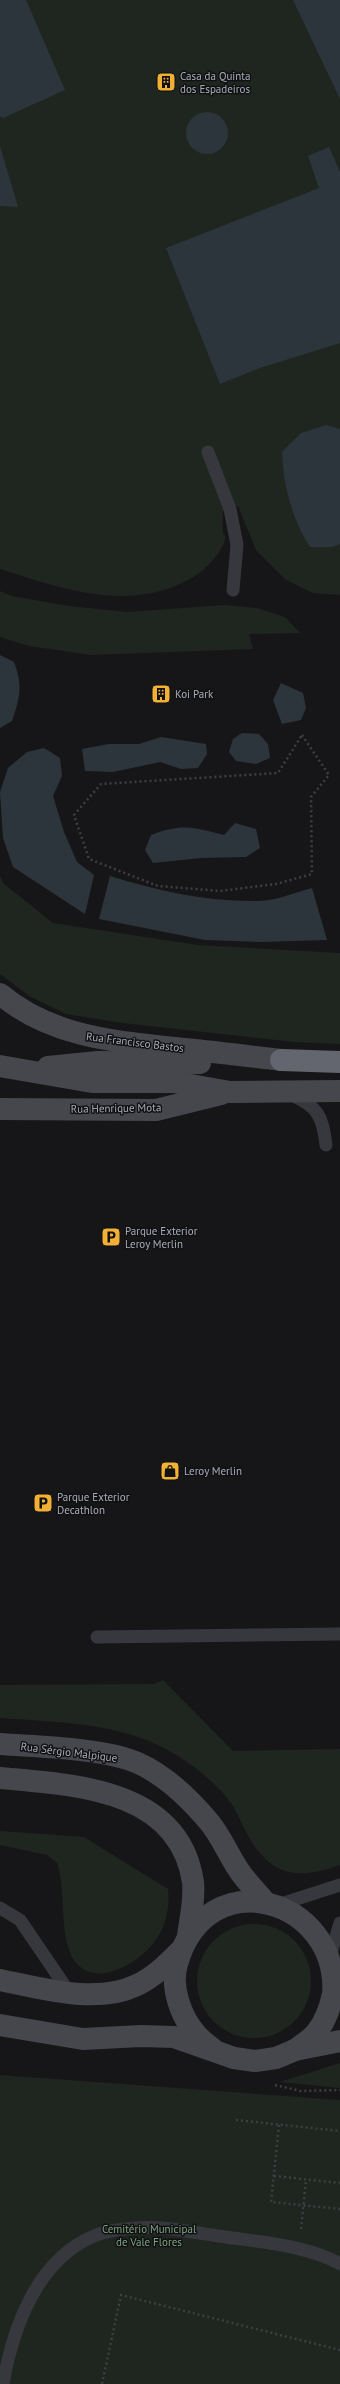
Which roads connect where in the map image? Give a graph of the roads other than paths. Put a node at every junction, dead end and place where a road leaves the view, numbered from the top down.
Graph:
1 (208, 452) dead end
2 (233, 590) dead end
3 (0, 994) edge
4 (281, 1060) junction
5 (340, 1062) edge
6 (0, 1066) edge
7 (26, 1070) junction
8 (230, 1092) junction
9 (282, 1092) junction
10 (340, 1092) edge
11 (0, 1109) edge
12 (326, 1146) dead end
13 (340, 1634) edge
14 (97, 1637) dead end
15 (0, 1744) edge
16 (0, 1778) edge
17 (340, 1885) edge
18 (272, 1903) junction
19 (0, 1908) edge
20 (340, 1923) edge
21 (184, 1944) junction
22 (335, 1964) edge
23 (0, 1980) edge
24 (69, 1992) junction
25 (0, 2025) edge
26 (340, 2041) edge
27 (214, 2050) junction
28 (295, 2050) junction
29 (340, 2264) edge
30 (3, 2384) edge

1 - 2 lane
3 - 4 street, Rua Francisco Bastos
4 - 5 highway
4 - 7 street
6 - 7 street, Rua Henrique Mota
7 - 8 street, Rua Henrique Mota
8 - 9 street, Rua Henrique Mota
8 - 11 street, Rua Henrique Mota
9 - 10 street, Rua Henrique Mota
9 - 12 lane
13 - 14 lane
15 - 18 street, Rua Sérgio Malpique
16 - 21 street
17 - 18 lane
18 - 21 street
18 - 22 street
19 - 24 lane
20 - 22 lane
21 - 24 street
21 - 27 street
22 - 28 street
23 - 24 street
25 - 27 street
26 - 28 street
27 - 28 street
29 - 30 lane

